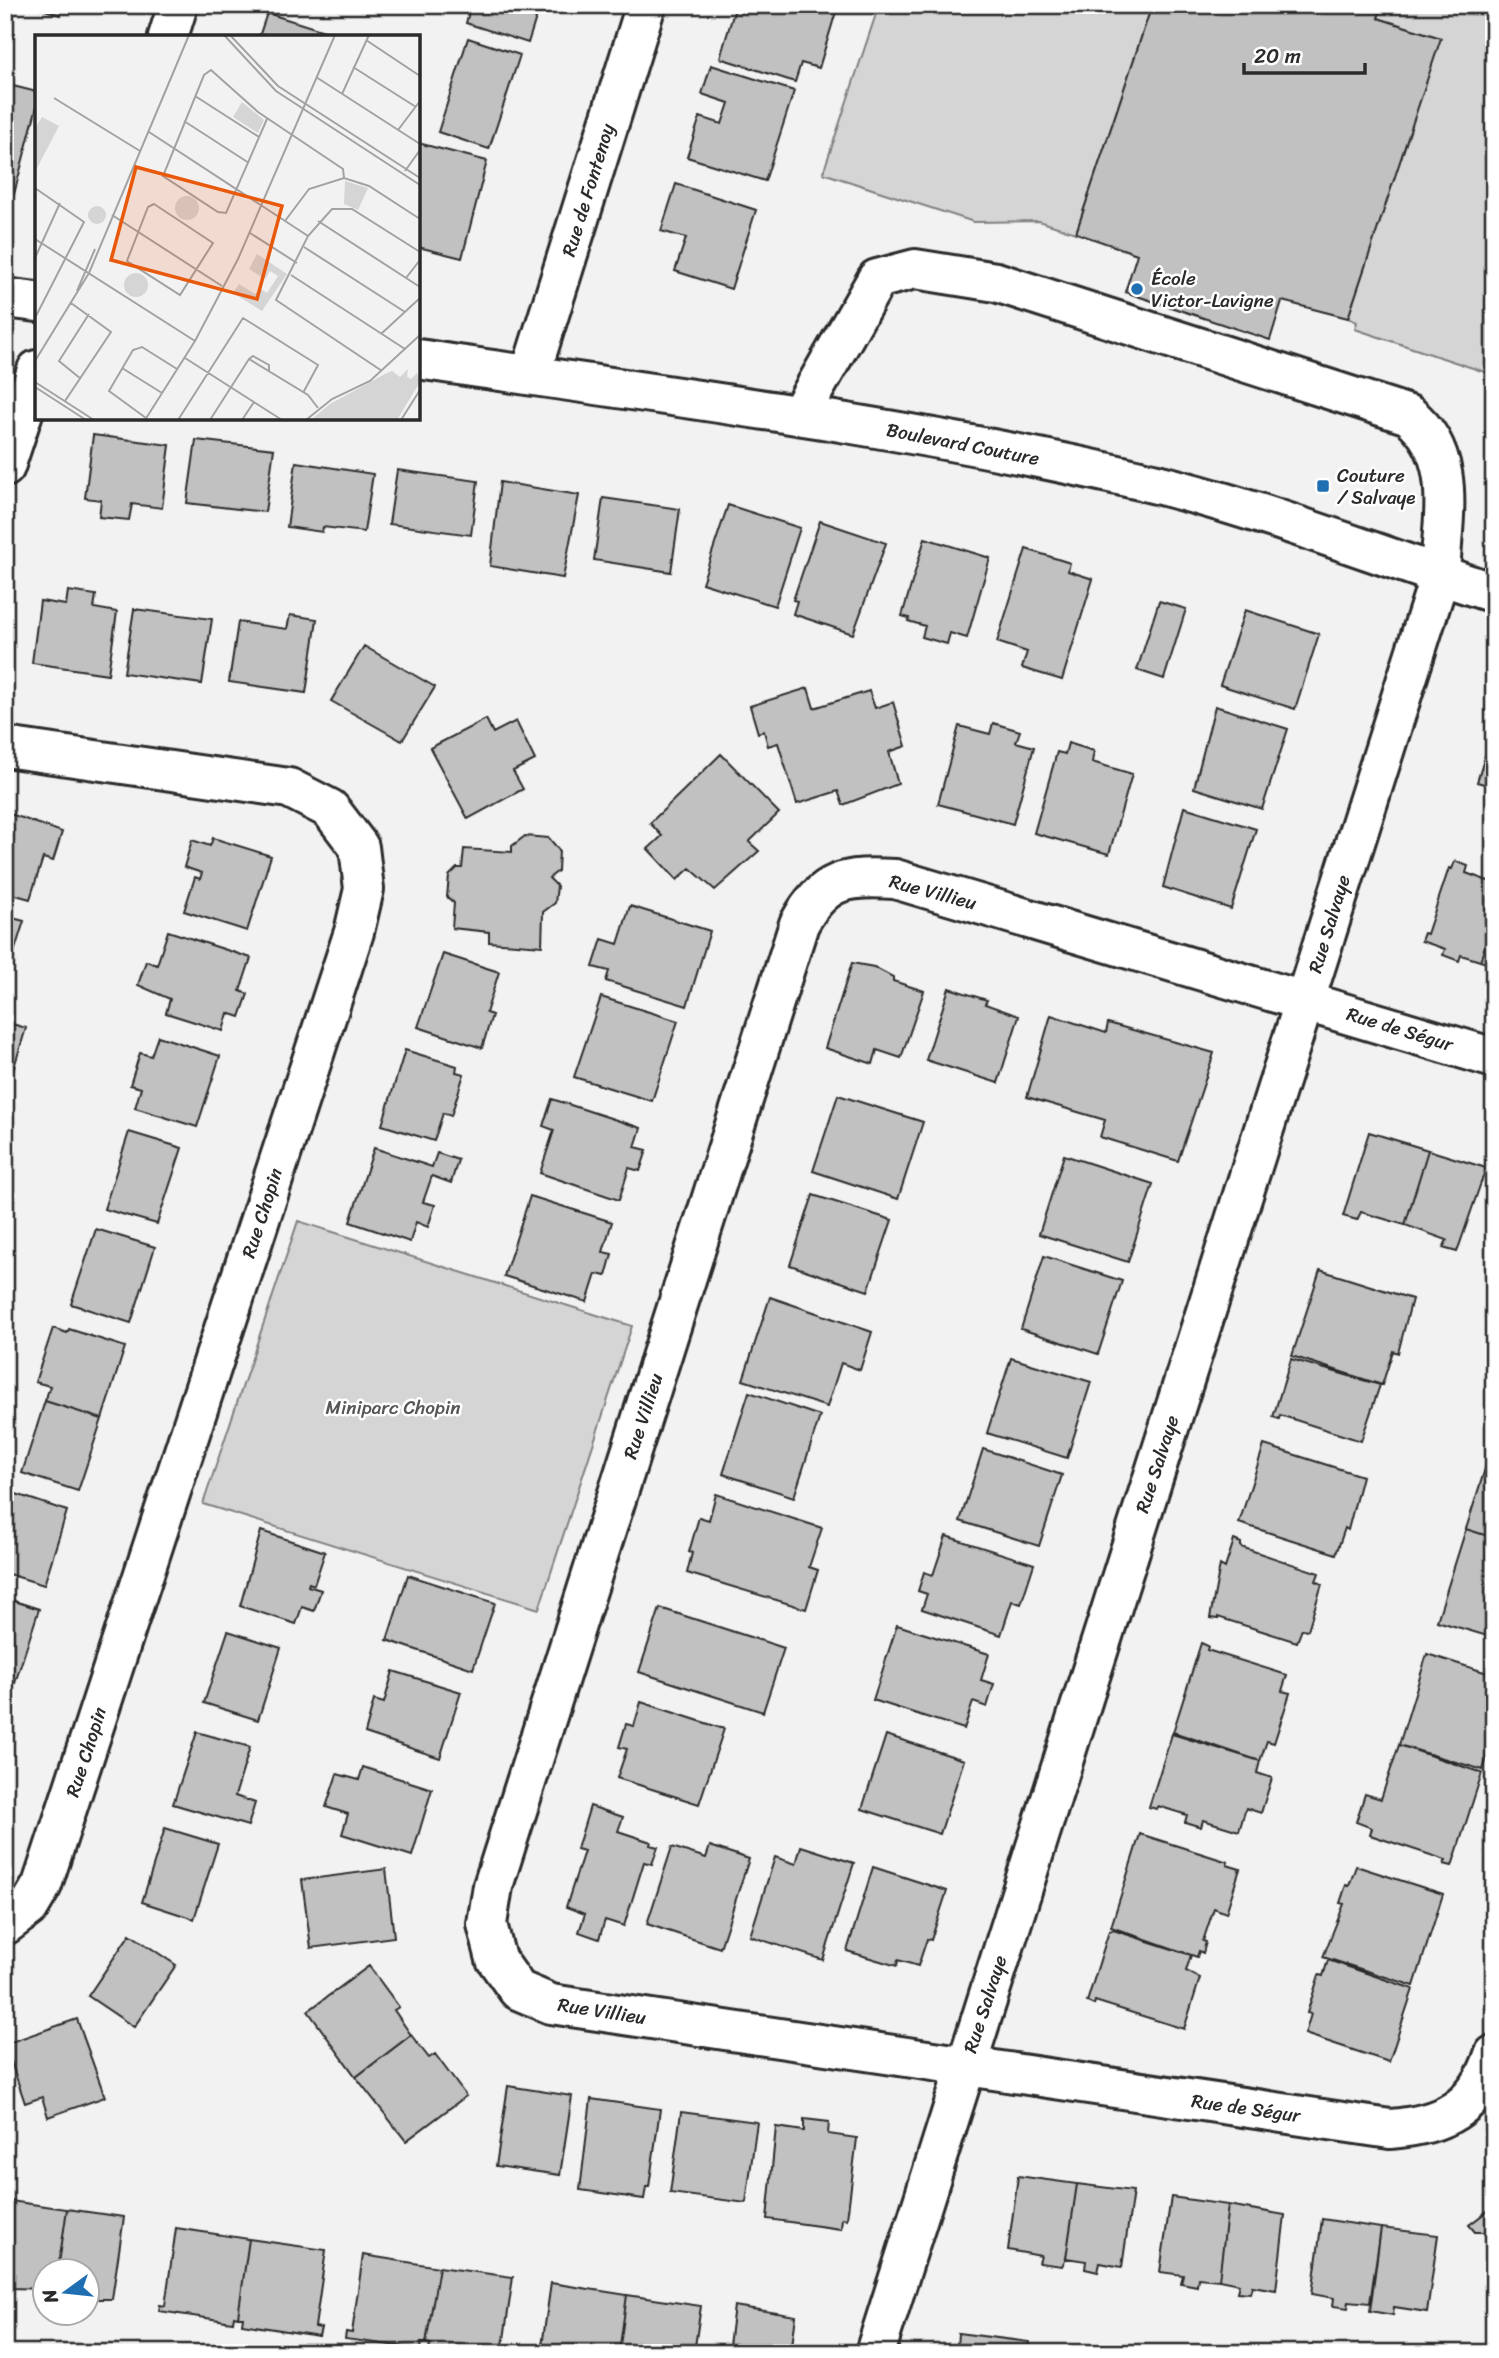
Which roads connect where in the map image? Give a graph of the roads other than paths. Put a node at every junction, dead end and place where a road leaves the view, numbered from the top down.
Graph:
1 (178, 5) edge
2 (646, 5) edge
3 (169, 35) edge
4 (5, 298) edge
5 (35, 302) edge
6 (420, 359) edge
7 (530, 375) junction
8 (35, 376) edge
9 (800, 414) junction
10 (5, 467) edge
11 (1440, 575) junction
12 (1494, 593) edge
13 (5, 747) edge
14 (1306, 1000) junction
15 (1494, 1058) edge
16 (5, 1925) edge
17 (1494, 2055) edge
18 (965, 2067) junction
19 (875, 2353) edge

1 - 3 street
2 - 7 street, Rue de Fontenoy
4 - 5 street
6 - 7 street, Boulevard Couture
7 - 9 street, Boulevard Couture
8 - 10 street
9 - 11 street, Boulevard Couture
9 - 11 street, Rue Salvaye
11 - 12 street, Boulevard Couture
11 - 14 street, Rue Salvaye
13 - 16 street, Rue Chopin
14 - 15 street, Rue de Ségur
14 - 18 street, Rue Salvaye
14 - 18 street, Rue Villieu
17 - 18 street, Rue de Ségur
18 - 19 street, Rue Salvaye

